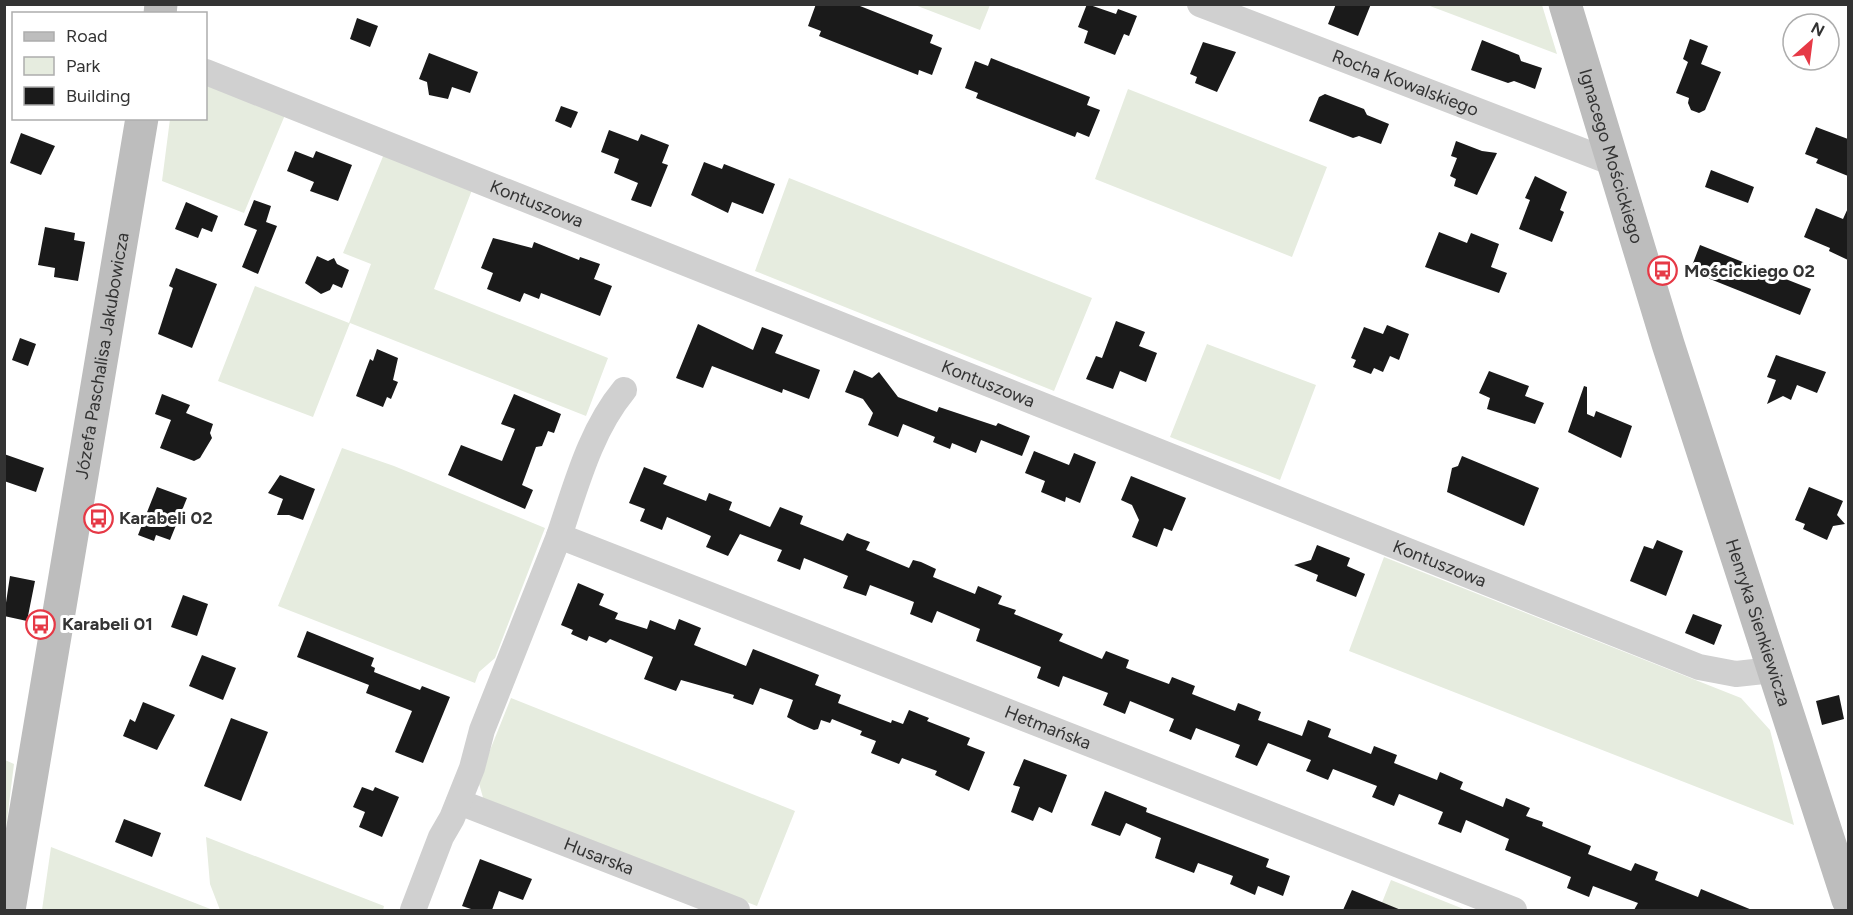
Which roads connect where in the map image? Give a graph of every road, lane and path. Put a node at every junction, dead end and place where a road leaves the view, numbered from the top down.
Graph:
1 (1200, 4) edge
2 (1565, 4) edge
3 (207, 72) edge
4 (142, 120) edge
5 (1611, 162) junction
6 (1668, 344) joint
7 (624, 390) dead end
8 (570, 541) junction
9 (1773, 670) junction
10 (459, 802) junction
11 (1848, 900) edge
12 (9, 910) edge
13 (413, 910) edge
14 (737, 910) edge
15 (1514, 910) edge

1 - 5 street, Rocha Kowalskiego
2 - 5 street, Ignacego Mościckiego
3 - 9 street, Kontuszowa
4 - 12 street, Józefa Paschalisa Jakubowicza
5 - 6 street, Ignacego Mościckiego
6 - 9 street, Henryka Sienkiewicza
7 - 8 street
8 - 10 street
8 - 15 street, Hetmańska
9 - 11 street, Henryka Sienkiewicza
10 - 13 street
10 - 14 street, Husarska

